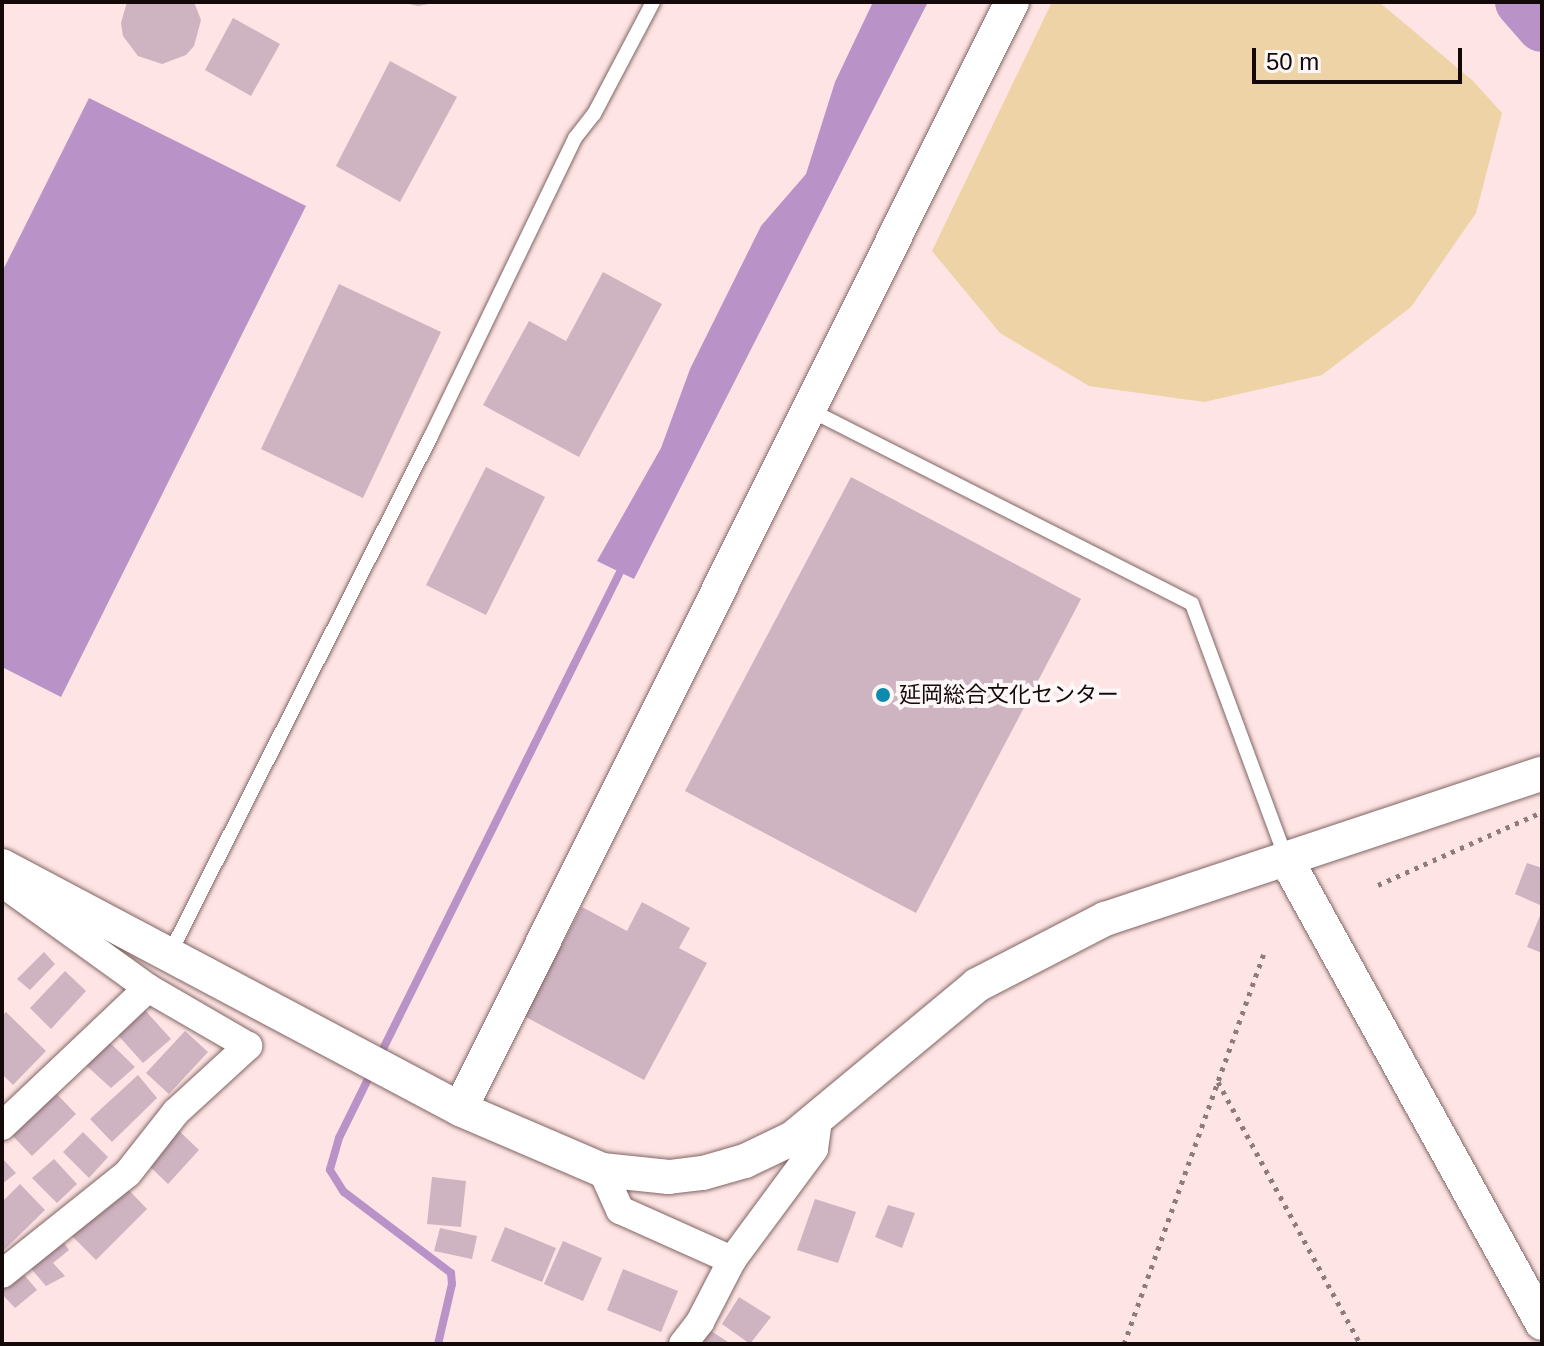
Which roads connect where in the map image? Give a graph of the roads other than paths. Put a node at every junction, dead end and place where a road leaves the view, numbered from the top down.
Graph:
1 (653, 2) edge
2 (1012, 2) edge
3 (806, 408) junction
4 (1542, 774) edge
5 (1286, 859) junction
6 (2, 866) edge
7 (2, 883) edge
8 (169, 956) junction
9 (148, 988) junction
10 (460, 1109) junction
11 (818, 1120) junction
12 (2, 1126) edge
13 (602, 1170) junction
14 (732, 1260) junction
15 (2, 1274) edge
16 (1542, 1323) edge
17 (683, 1344) edge

1 - 8 lane
2 - 3 street
3 - 5 lane
3 - 10 street
4 - 5 street
5 - 11 street
5 - 16 street
6 - 8 street
7 - 9 street
8 - 10 street
9 - 12 street
9 - 15 street
10 - 13 street
11 - 13 street
11 - 14 street
13 - 14 street
14 - 17 street

